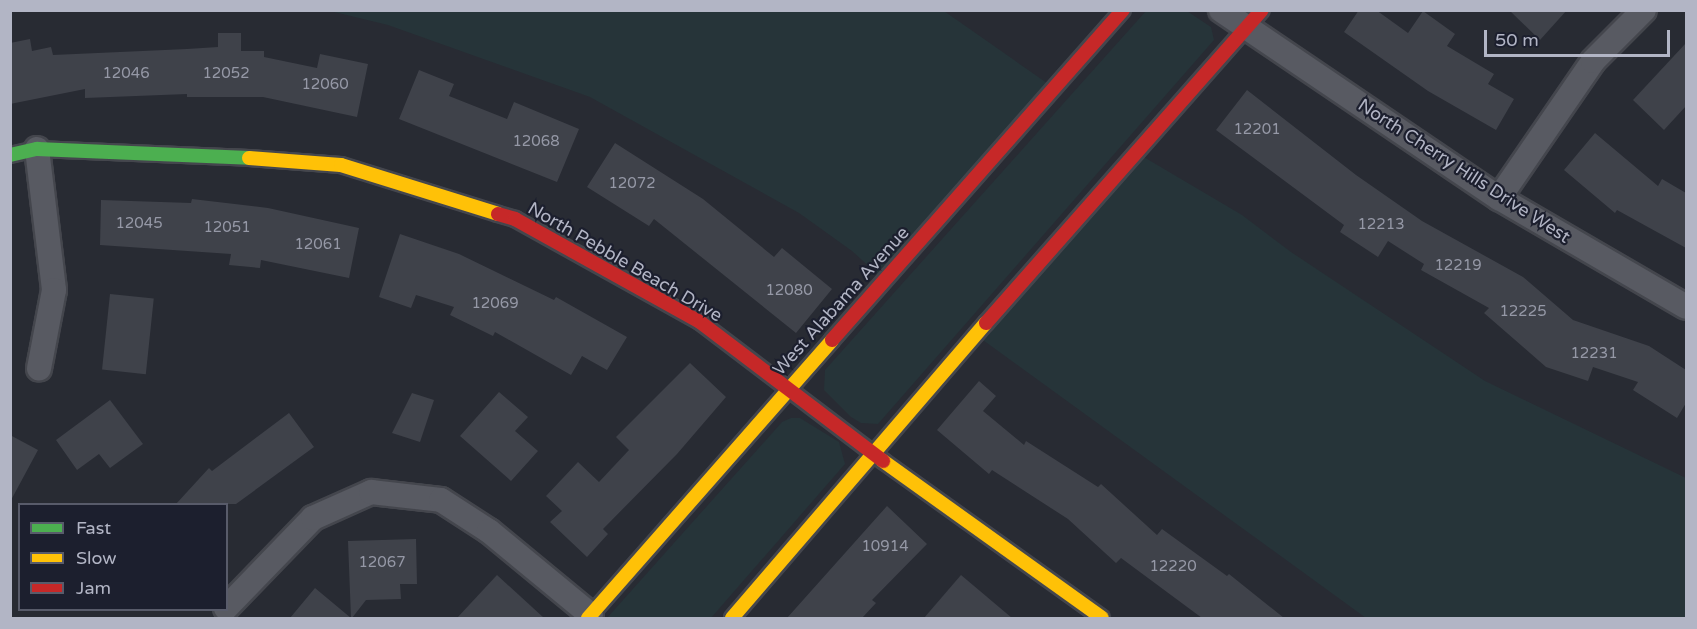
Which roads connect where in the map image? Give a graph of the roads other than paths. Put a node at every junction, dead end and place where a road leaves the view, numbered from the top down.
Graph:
1 (1123, 10) edge
2 (1221, 10) edge
3 (1644, 10) edge
4 (1254, 19) edge
5 (37, 149) junction
6 (10, 155) edge
7 (1498, 198) junction
8 (1686, 307) edge
9 (39, 369) dead end
10 (787, 389) junction
11 (872, 453) junction
12 (228, 607) edge
13 (590, 617) edge
14 (732, 618) edge
15 (1102, 618) edge

1 - 10 street, West Alabama Avenue
2 - 4 street, North Cherry Hills Drive West
3 - 7 street
4 - 7 street, North Cherry Hills Drive West
4 - 11 street
5 - 6 street, North Pebble Beach Drive
5 - 9 street
5 - 10 street, North Pebble Beach Drive
7 - 8 street, North Cherry Hills Drive West
10 - 11 street, North Pebble Beach Drive
10 - 13 street, West Alabama Avenue
11 - 14 street
11 - 15 street, North Pebble Beach Drive
12 - 13 street

